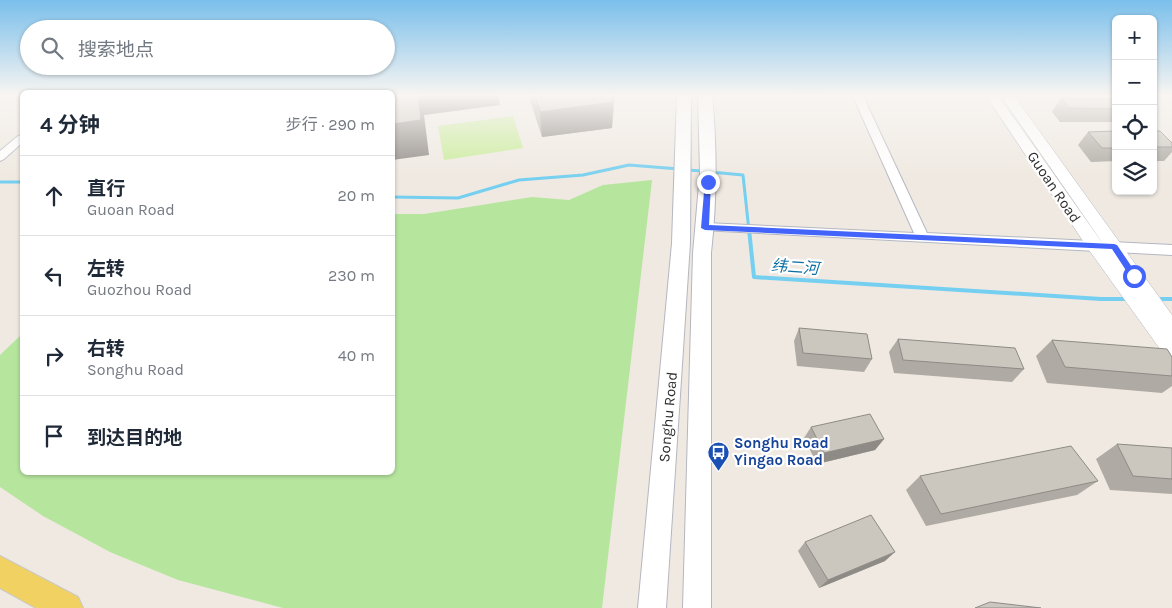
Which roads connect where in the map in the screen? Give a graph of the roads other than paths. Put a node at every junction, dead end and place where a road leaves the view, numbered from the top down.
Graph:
1 (684, 122) edge
2 (708, 122) edge
3 (870, 122) edge
4 (1010, 122) edge
5 (1025, 122) edge
6 (20, 140) edge
7 (0, 157) edge
8 (682, 226) junction
9 (706, 228) junction
10 (923, 238) junction
11 (1095, 246) junction
12 (1114, 246) junction
13 (1172, 250) edge
14 (1126, 277) junction
15 (1162, 324) edge
16 (1172, 352) edge
17 (0, 571) edge
18 (66, 608) edge
19 (652, 608) edge
20 (697, 608) edge

1 - 8 main road, Songhu Road
2 - 9 main road, Songhu Road
3 - 10 street
4 - 11 street, Guoan Road
5 - 12 street, Guoan Road
6 - 7 street
8 - 9 street
8 - 19 main road, Songhu Road
9 - 10 street
9 - 20 main road, Songhu Road
10 - 11 street
11 - 12 street
11 - 14 street, Guoan Road
12 - 13 street
12 - 14 street, Guoan Road
14 - 15 street, Guoan Road
15 - 16 street, Guoan Road
17 - 18 main road

